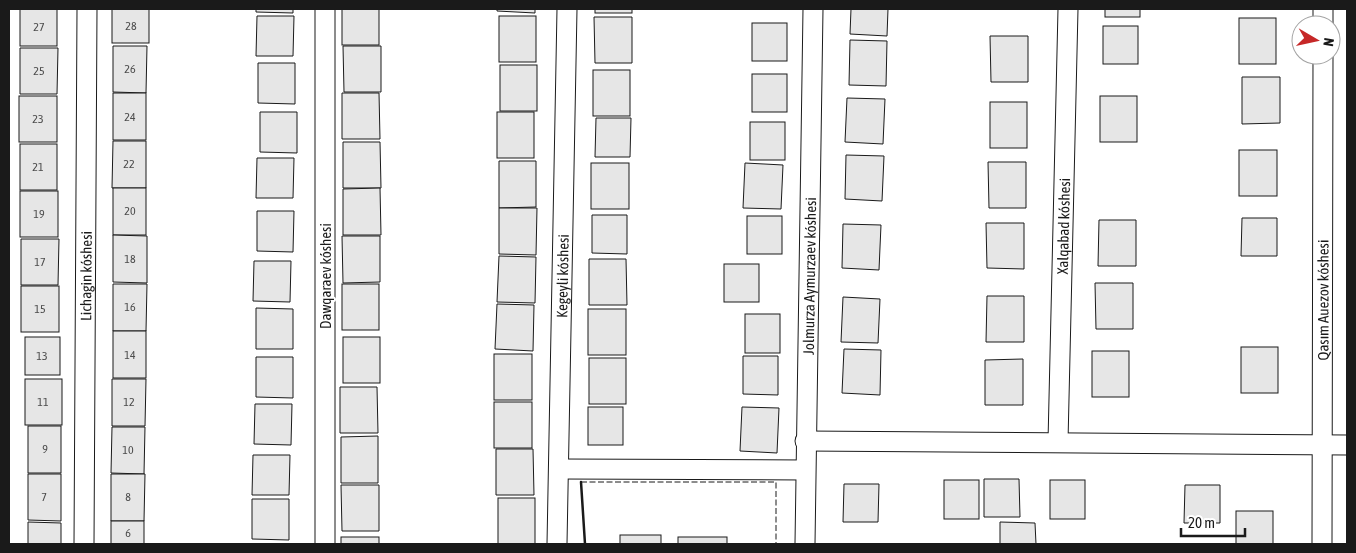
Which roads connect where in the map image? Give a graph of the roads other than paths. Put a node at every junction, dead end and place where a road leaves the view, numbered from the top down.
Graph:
1 (87, 9) edge
2 (325, 9) edge
3 (567, 9) edge
4 (813, 9) edge
5 (1068, 9) edge
6 (1323, 65) edge
7 (805, 441) junction
8 (1058, 442) junction
9 (1322, 444) junction
10 (1347, 445) edge
11 (560, 470) junction
12 (805, 470) junction
13 (84, 544) edge
14 (325, 544) edge
15 (557, 544) edge
16 (805, 544) edge
17 (1322, 544) edge

1 - 13 street, Lichagin kóshesi
2 - 14 street, Dawqaraev kóshesi
3 - 11 street, Kegeyli kóshesi
4 - 7 street, Jolmurza Aymurzaev kóshesi
5 - 8 street, Xalqabad kóshesi
6 - 9 street, Qasım Auezov kóshesi
7 - 8 street
7 - 12 street, Jolmurza Aymurzaev kóshesi
8 - 9 street
9 - 10 street
9 - 17 street, Qasım Auezov kóshesi
11 - 12 street
11 - 15 street, Kegeyli kóshesi
12 - 16 street, Jolmurza Aymurzaev kóshesi

